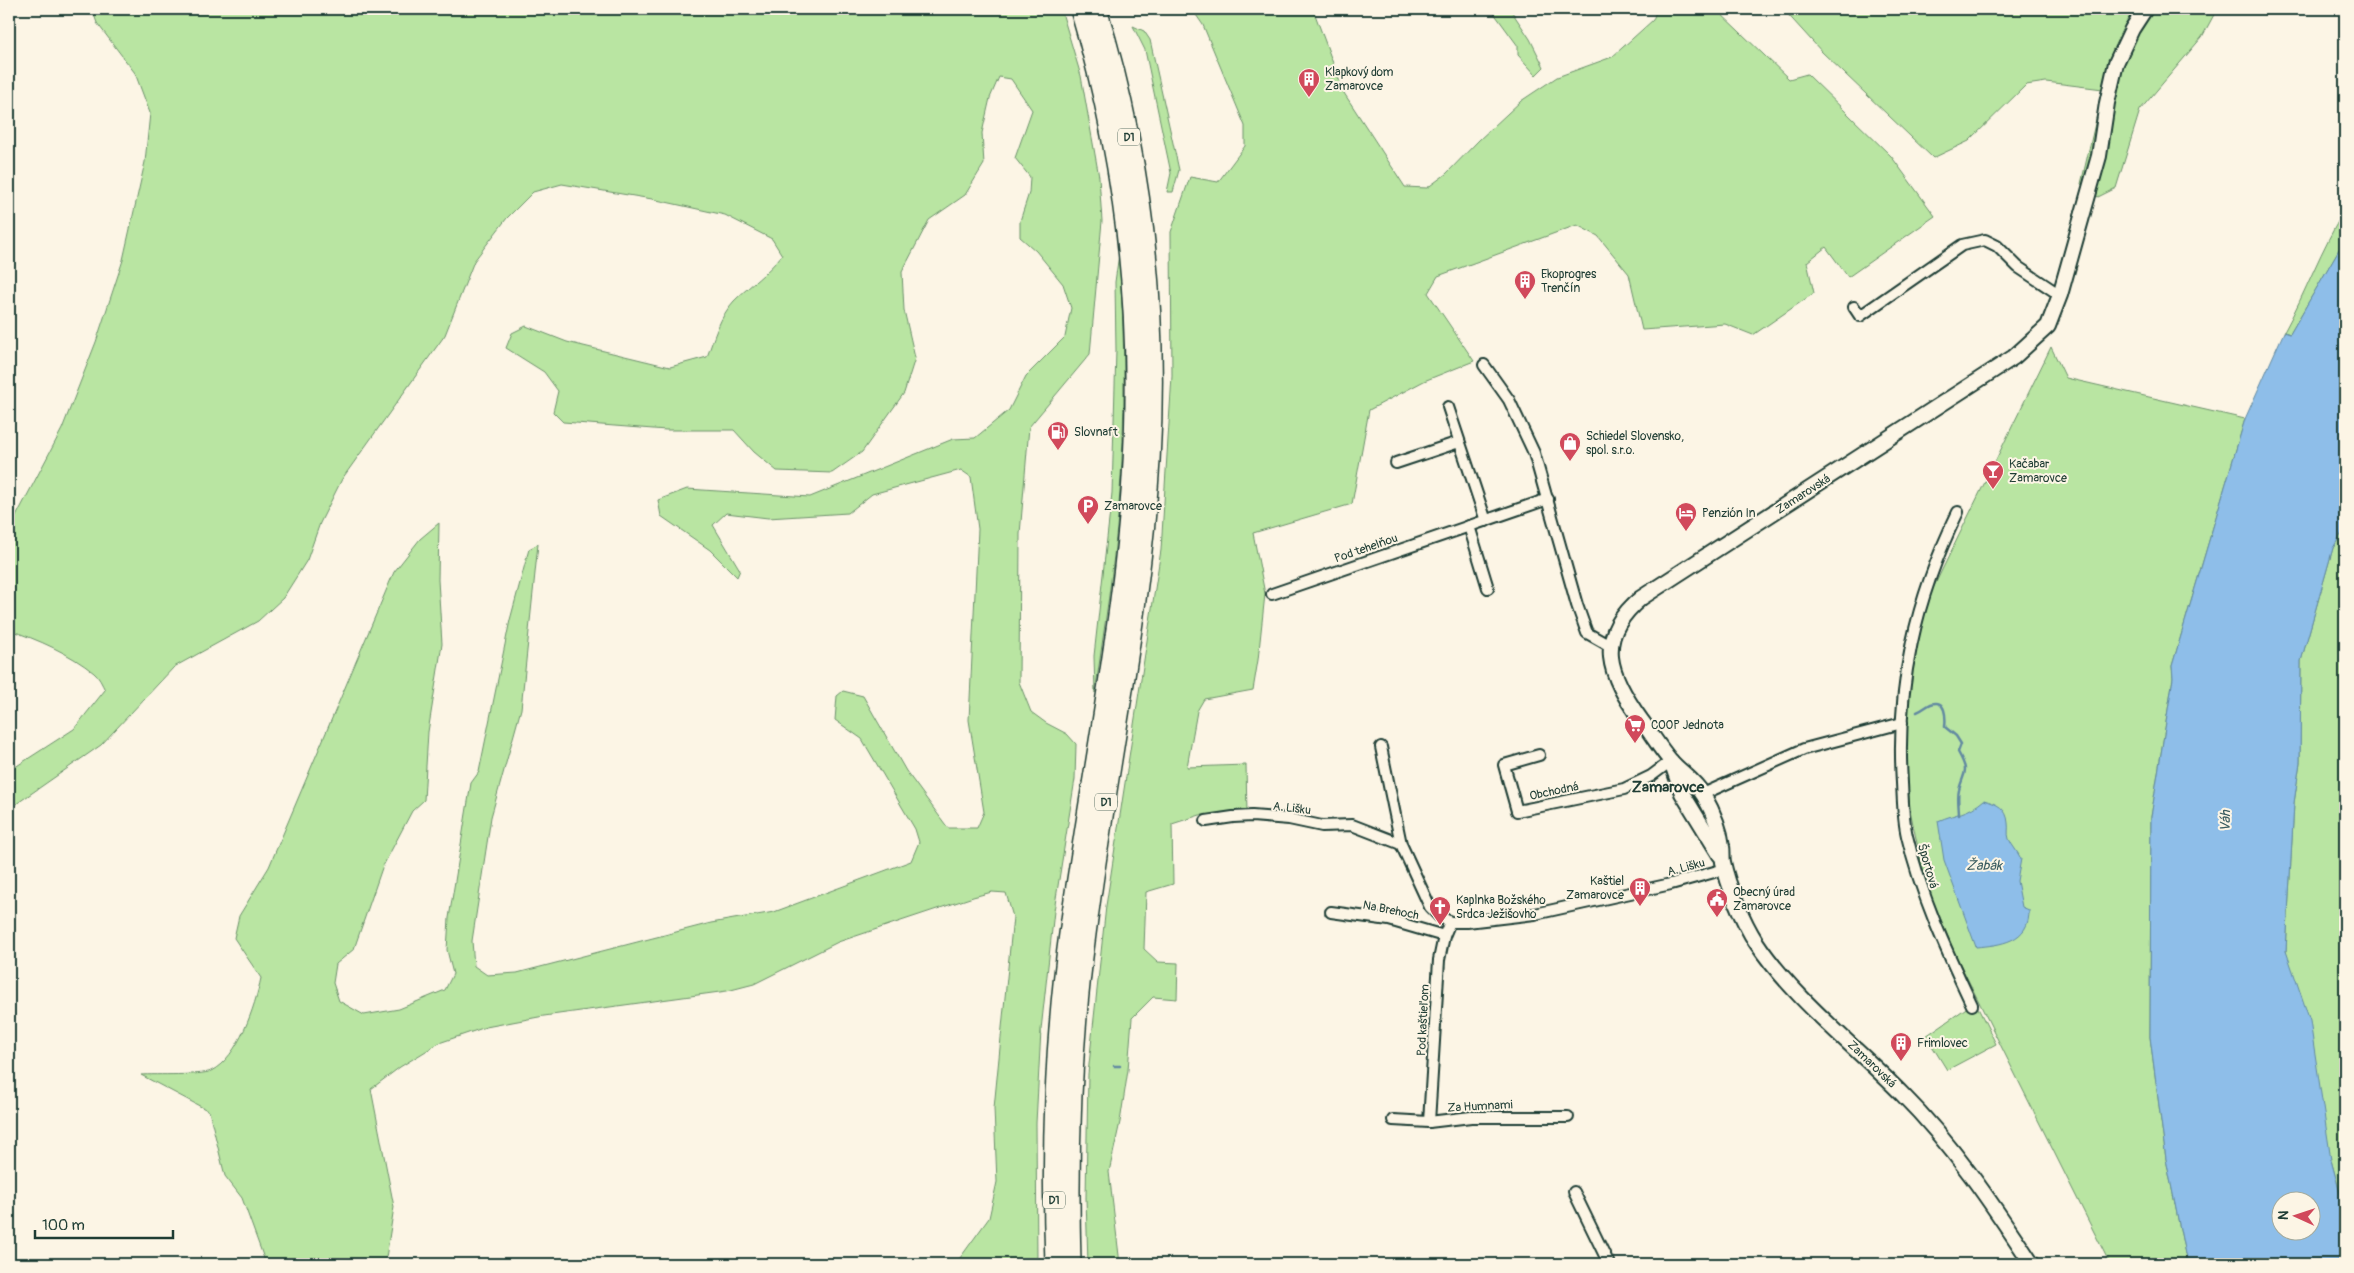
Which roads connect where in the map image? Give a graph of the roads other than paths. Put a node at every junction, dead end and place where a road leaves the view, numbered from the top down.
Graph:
1 (1080, 9) edge
2 (1097, 9) edge
3 (2145, 9) edge
4 (2060, 295) junction
5 (1854, 306) dead end
6 (1484, 365) dead end
7 (1448, 407) dead end
8 (1459, 442) junction
9 (1396, 463) dead end
10 (1548, 499) junction
11 (1958, 512) dead end
12 (1486, 521) junction
13 (1469, 526) junction
14 (1488, 588) dead end
15 (1272, 594) dead end
16 (1610, 646) junction
17 (1902, 723) junction
18 (1381, 747) dead end
19 (1538, 755) dead end
20 (1671, 761) junction
21 (1703, 794) junction
22 (1206, 822) dead end
23 (1401, 844) junction
24 (1724, 864) junction
25 (1331, 912) dead end
26 (1450, 922) junction
27 (1444, 936) junction
28 (1972, 1006) dead end
29 (1568, 1117) dead end
30 (1393, 1120) dead end
31 (1429, 1122) junction
32 (1574, 1192) dead end
33 (1054, 1264) edge
34 (1071, 1264) edge
35 (1609, 1264) edge
36 (2032, 1264) edge

1 - 33 highway, D1
2 - 34 highway, D1
3 - 4 main road, Zamarovská
4 - 5 street
4 - 16 main road, Zamarovská
6 - 10 street
7 - 8 street
8 - 9 street
8 - 12 street
10 - 12 street, Pod tehelňou
10 - 16 street
11 - 17 street, Športová
12 - 13 street, Pod tehelňou
13 - 14 street
13 - 15 street, Pod tehelňou
16 - 20 main road, Zamarovská
17 - 21 street
17 - 28 street, Športová
18 - 23 street
19 - 20 street, Obchodná
20 - 21 main road, Zamarovská
20 - 24 main road, Zamarovská
21 - 24 main road, Zamarovská
22 - 23 street, A. Lišku
23 - 26 street
24 - 26 street, A. Lišku
24 - 36 main road, Zamarovská
25 - 27 street, Na Brehoch
26 - 27 street, Pod kaštieľom
27 - 31 street, Pod kaštieľom
29 - 31 street, Za Humnami
30 - 31 street, Za Humnami
32 - 35 street

